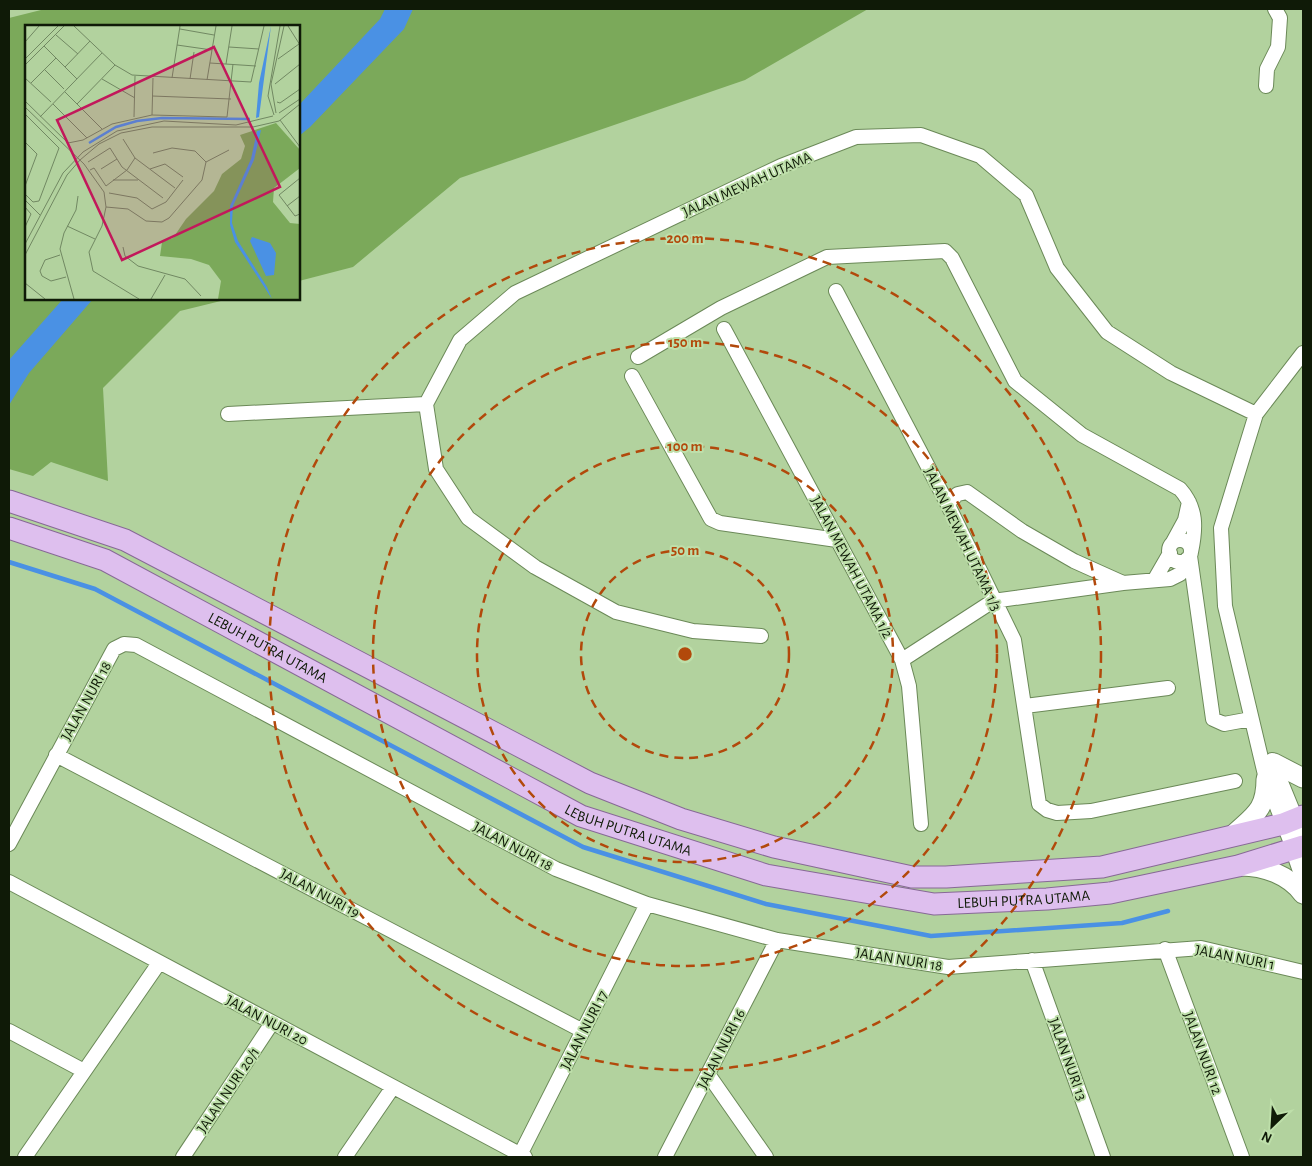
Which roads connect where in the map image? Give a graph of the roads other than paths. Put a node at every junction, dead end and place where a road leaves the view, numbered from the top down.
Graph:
1 (1278, 14) edge
2 (1266, 86) dead end
3 (836, 291) dead end
4 (724, 329) dead end
5 (1303, 353) edge
6 (638, 357) dead end
7 (632, 376) dead end
8 (426, 404) junction
9 (228, 414) dead end
10 (1256, 414) junction
11 (9, 501) edge
12 (1189, 502) junction
13 (947, 503) junction
14 (9, 528) edge
15 (837, 540) junction
16 (1171, 548) junction
17 (1190, 556) junction
18 (1155, 579) junction
19 (1123, 583) junction
20 (993, 601) junction
21 (761, 636) dead end
22 (902, 660) junction
23 (1168, 688) dead end
24 (1025, 706) junction
25 (1253, 725) junction
26 (56, 755) junction
27 (1270, 771) junction
28 (1303, 778) edge
29 (1235, 781) dead end
30 (921, 824) dead end
31 (1297, 831) edge
32 (1232, 836) junction
33 (9, 844) edge
34 (1238, 866) junction
35 (1303, 877) edge
36 (9, 882) edge
37 (1303, 894) edge
38 (647, 904) junction
39 (777, 940) junction
40 (1165, 949) junction
41 (1032, 960) junction
42 (159, 962) junction
43 (1303, 972) edge
44 (272, 1023) junction
45 (9, 1031) edge
46 (583, 1031) junction
47 (84, 1071) junction
48 (708, 1074) junction
49 (392, 1088) junction
50 (31, 1155) edge
51 (522, 1156) edge
52 (183, 1157) edge
53 (345, 1157) edge
54 (665, 1157) edge
55 (766, 1157) edge
56 (1103, 1157) edge
57 (1242, 1157) edge

1 - 2 street
3 - 13 street, JALAN MEWAH UTAMA 1/3
4 - 15 street, JALAN MEWAH UTAMA 1/2
5 - 10 street
6 - 12 street
7 - 15 street
8 - 9 street
8 - 10 street, JALAN MEWAH UTAMA
8 - 21 street
10 - 25 street
11 - 32 main road, LEBUH PUTRA UTAMA
12 - 16 street
12 - 17 street
13 - 19 street
13 - 20 street, JALAN MEWAH UTAMA 1/3
14 - 34 main road, LEBUH PUTRA UTAMA
15 - 22 street, JALAN MEWAH UTAMA 1/2
16 - 17 street
16 - 18 street
17 - 18 street
17 - 25 street
18 - 19 street
19 - 20 street
20 - 22 street
20 - 24 street, JALAN MEWAH UTAMA 1/3
22 - 30 street, JALAN MEWAH UTAMA 1/2
23 - 24 street
24 - 29 street, JALAN MEWAH UTAMA 1/3
25 - 27 street
26 - 33 street, JALAN NURI 18
26 - 38 street, JALAN NURI 18
26 - 46 street, JALAN NURI 19
27 - 28 main road
27 - 31 street
27 - 32 main road
31 - 32 main road, LEBUH PUTRA UTAMA
31 - 34 main road, LEBUH PUTRA UTAMA
31 - 35 street
34 - 37 main road
36 - 42 street, JALAN NURI 20
38 - 39 street, JALAN NURI 18
38 - 46 street, JALAN NURI 17
39 - 41 street, JALAN NURI 18
39 - 48 street, JALAN NURI 16
40 - 41 street, JALAN NURI 18
40 - 43 street, JALAN NURI 1
40 - 57 street, JALAN NURI 12
41 - 56 street, JALAN NURI 13
42 - 44 street, JALAN NURI 20
42 - 47 street
44 - 49 street, JALAN NURI 20
44 - 52 street, JALAN NURI 20/1
45 - 47 street
46 - 51 street, JALAN NURI 17
47 - 50 street
48 - 54 street, JALAN NURI 16
48 - 55 street
49 - 51 street, JALAN NURI 20
49 - 53 street

